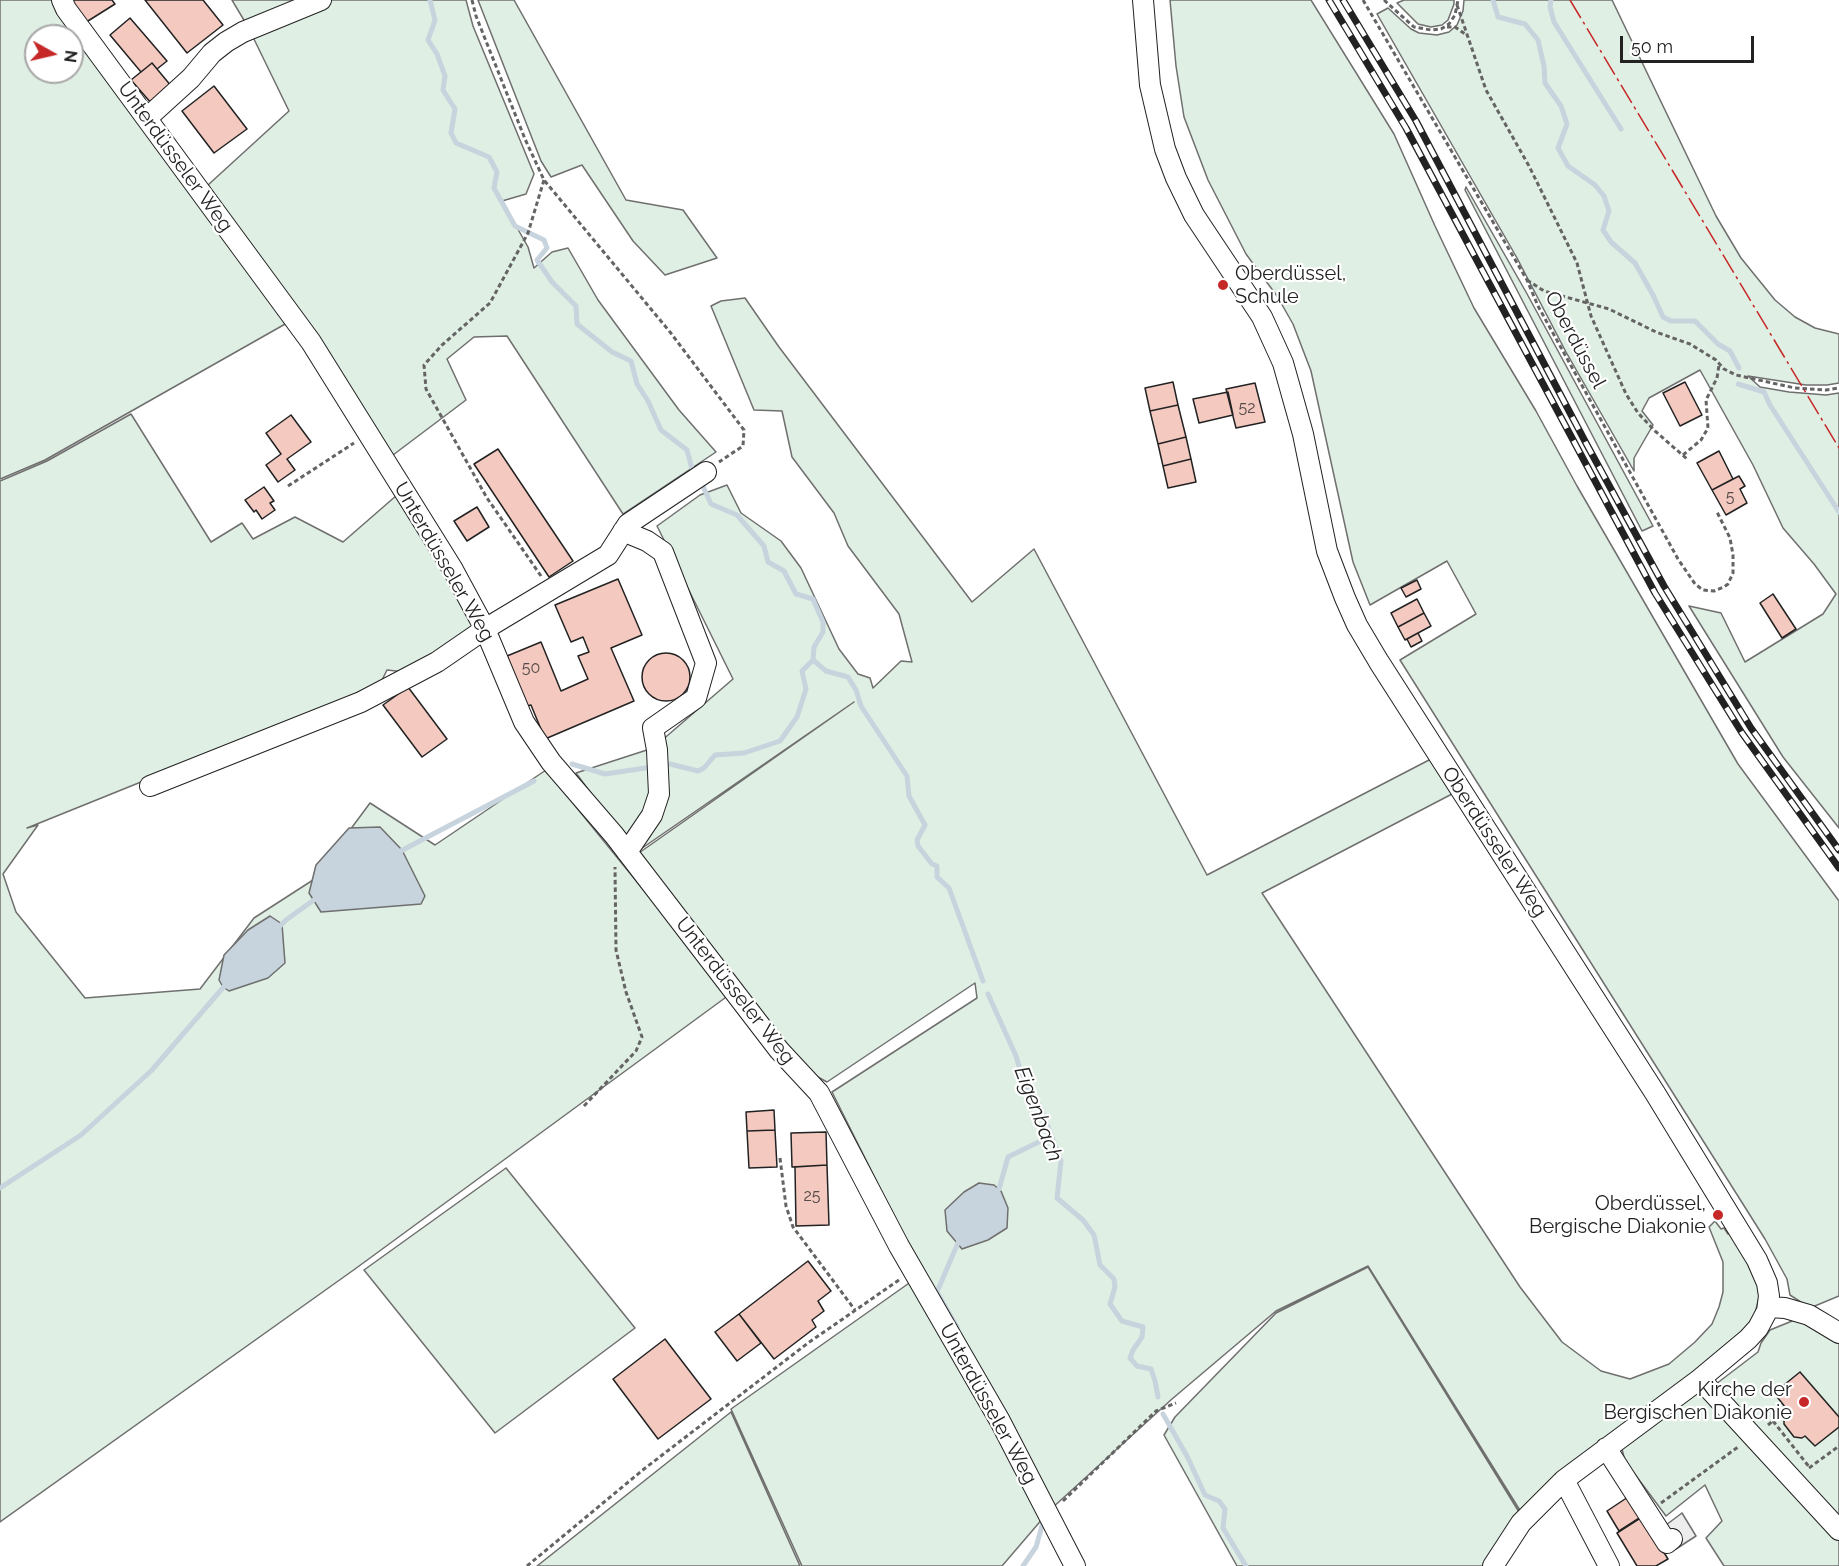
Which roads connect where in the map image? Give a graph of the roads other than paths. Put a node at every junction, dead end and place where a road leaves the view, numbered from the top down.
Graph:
1 (62, 0) edge
2 (321, 0) edge
3 (1143, 0) edge
4 (147, 118) junction
5 (698, 477) road end
6 (623, 531) junction
7 (485, 629) junction
8 (150, 786) dead end
9 (621, 858) junction
10 (1776, 1307) junction
11 (1839, 1333) edge
12 (1700, 1379) junction
13 (1606, 1448) junction
14 (1564, 1480) junction
15 (1839, 1530) edge
16 (1672, 1539) dead end
17 (1076, 1566) edge
18 (1493, 1566) edge
19 (1609, 1566) edge

1 - 4 street, Unterdüsseler Weg
2 - 4 street
3 - 10 street, Oberdüsseler Weg
4 - 7 street, Unterdüsseler Weg
5 - 6 street
6 - 7 street
6 - 9 street
7 - 8 street
7 - 9 street, Unterdüsseler Weg
9 - 17 street, Unterdüsseler Weg
10 - 11 street
10 - 12 street
12 - 13 street
12 - 15 street
13 - 14 street
13 - 16 street
14 - 18 street
14 - 19 street

